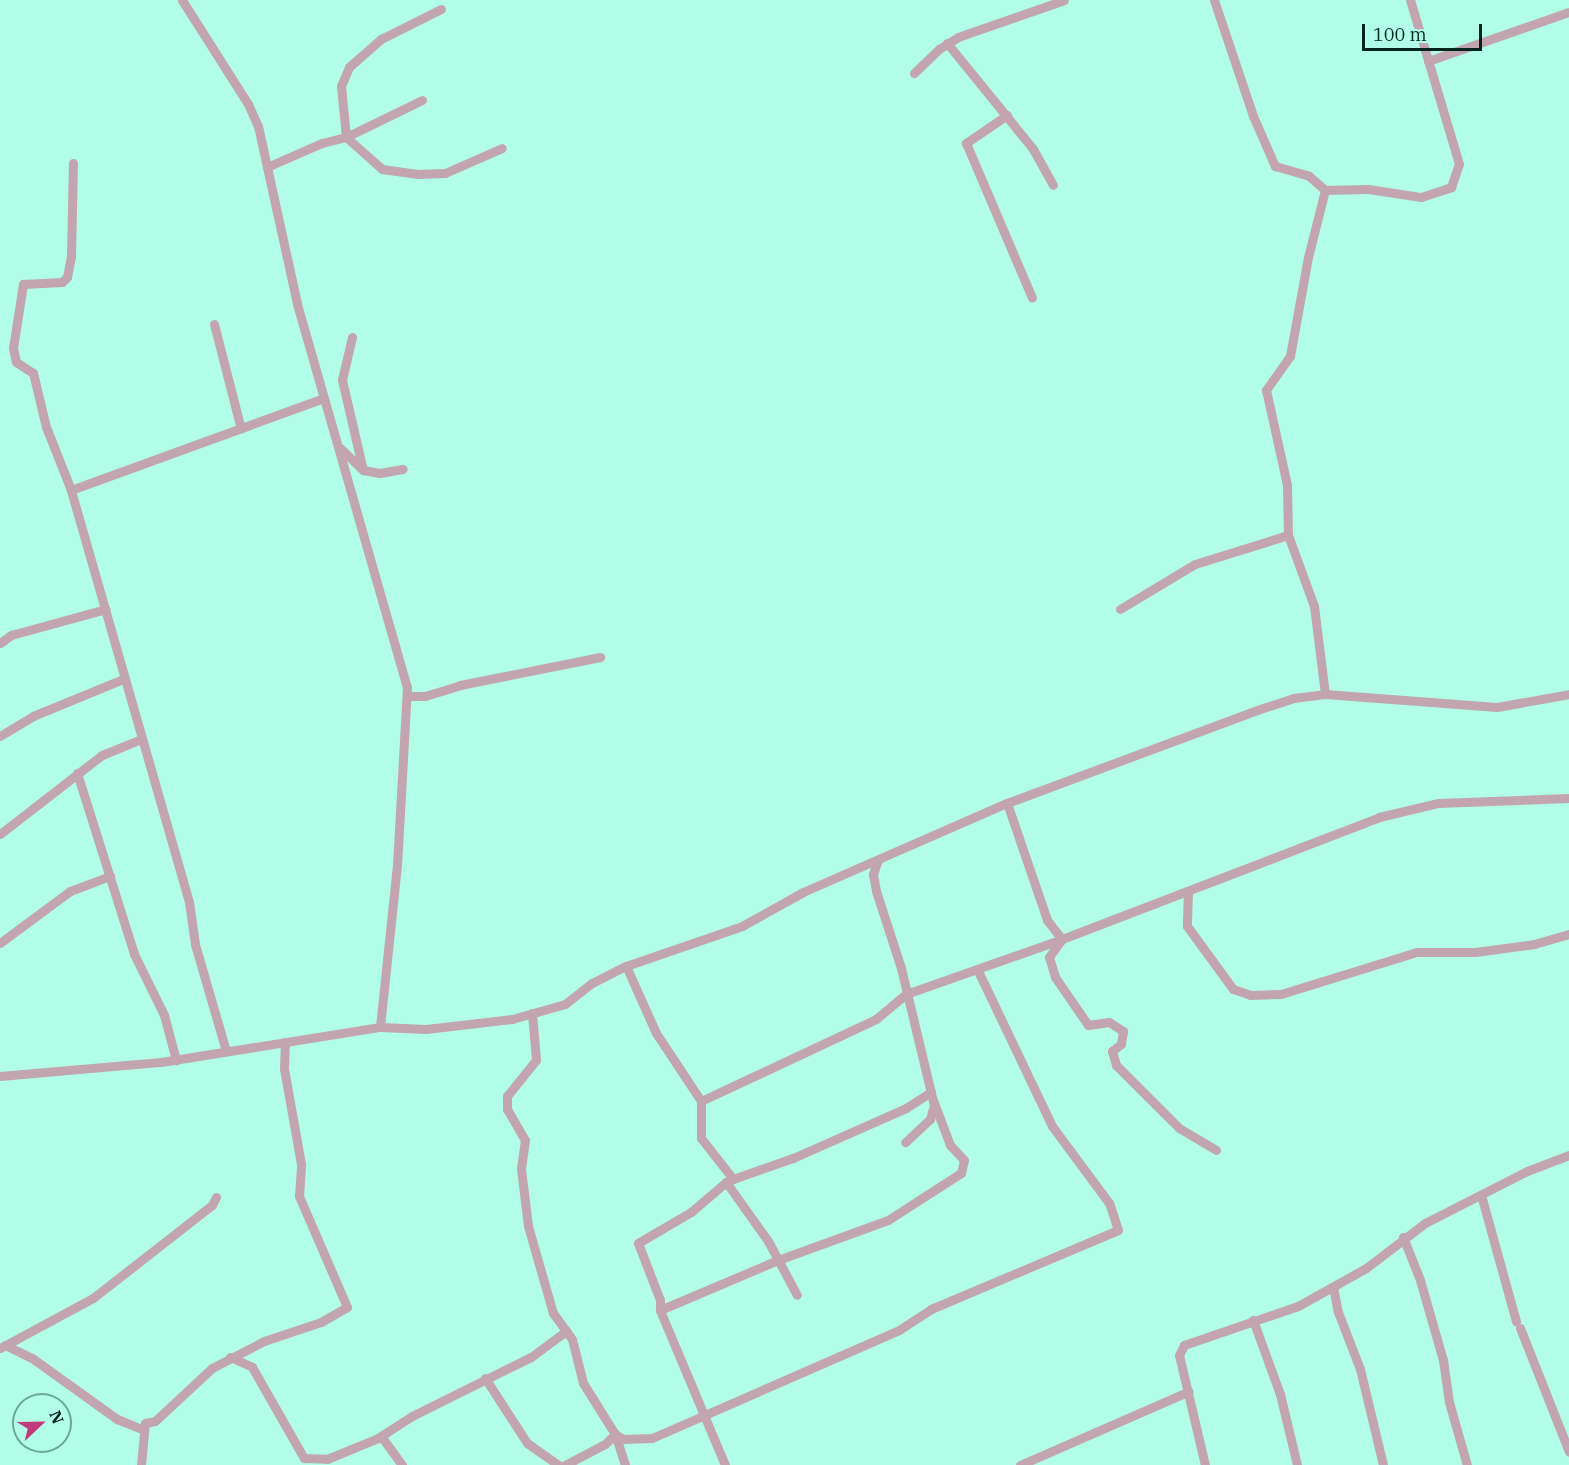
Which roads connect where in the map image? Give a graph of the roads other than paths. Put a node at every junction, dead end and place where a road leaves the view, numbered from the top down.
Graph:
1 (182, 0) edge
2 (1064, 0) edge
3 (1214, 0) edge
4 (1410, 0) edge
5 (441, 9) dead end
6 (1569, 12) edge
7 (947, 43) junction
8 (1428, 61) junction
9 (914, 73) dead end
10 (422, 100) dead end
11 (1006, 115) junction
12 (346, 137) junction
13 (502, 148) dead end
14 (73, 163) dead end
15 (267, 167) junction
16 (1053, 185) dead end
17 (1325, 190) junction
18 (1032, 298) dead end
19 (214, 324) dead end
20 (352, 337) dead end
21 (324, 398) junction
22 (241, 429) junction
23 (338, 446) junction
24 (363, 470) junction
25 (403, 470) dead end
26 (71, 490) junction
27 (1288, 535) junction
28 (106, 609) junction
29 (1120, 609) dead end
30 (0, 643) edge
31 (600, 657) dead end
32 (123, 679) junction
33 (1325, 694) junction
34 (1569, 694) edge
35 (409, 696) junction
36 (0, 736) edge
37 (141, 739) junction
38 (77, 773) junction
39 (1569, 798) edge
40 (1007, 803) junction
41 (0, 834) edge
42 (878, 860) junction
43 (863, 866) junction
44 (873, 874) junction
45 (110, 876) junction
46 (1188, 892) junction
47 (1569, 934) edge
48 (1062, 939) junction
49 (0, 943) edge
50 (626, 966) junction
51 (977, 969) junction
52 (906, 994) junction
53 (531, 1013) junction
54 (380, 1027) junction
55 (285, 1042) junction
56 (226, 1051) junction
57 (176, 1060) junction
58 (0, 1076) edge
59 (932, 1096) junction
60 (700, 1101) junction
61 (905, 1142) dead end
62 (1216, 1150) dead end
63 (1569, 1155) edge
64 (729, 1181) junction
65 (1481, 1195) junction
66 (216, 1197) dead end
67 (1403, 1237) junction
68 (778, 1260) junction
69 (1333, 1287) junction
70 (797, 1295) dead end
71 (660, 1310) junction
72 (1253, 1320) junction
73 (566, 1331) junction
74 (3, 1347) edge
75 (230, 1357) junction
76 (485, 1378) junction
77 (1189, 1391) junction
78 (703, 1414) junction
79 (142, 1429) junction
80 (615, 1434) junction
81 (381, 1436) junction
82 (1569, 1449) edge
83 (308, 1462) edge
84 (1203, 1464) edge
85 (141, 1465) edge
86 (402, 1465) edge
87 (559, 1465) edge
88 (565, 1465) edge
89 (625, 1465) edge
90 (725, 1465) edge
91 (1020, 1465) edge
92 (1297, 1465) edge
93 (1383, 1465) edge
94 (1467, 1465) edge

1 - 15 street
2 - 7 street
3 - 17 street
4 - 8 street
5 - 12 street
6 - 8 street
7 - 9 street
7 - 11 street
8 - 17 street
10 - 12 street
11 - 16 street
11 - 18 street
12 - 13 street
12 - 15 street
14 - 26 street
15 - 21 street
17 - 27 street
19 - 22 street
20 - 24 street
21 - 22 street
21 - 23 street
22 - 26 street
23 - 24 street
23 - 35 street
24 - 25 street
26 - 28 street
27 - 29 street
27 - 33 street
28 - 30 street
28 - 32 street
31 - 35 street
32 - 36 street
32 - 37 street
33 - 34 street
33 - 40 street
35 - 54 street
37 - 38 street
37 - 56 street
38 - 41 street
38 - 45 street
39 - 46 street
40 - 42 street
40 - 48 street
42 - 43 street
42 - 44 street
43 - 44 street
43 - 50 street
44 - 52 street
45 - 49 street
45 - 57 street
46 - 47 street
46 - 48 street
48 - 51 street
48 - 62 street
50 - 53 street
50 - 60 street
51 - 52 street
51 - 78 street
52 - 59 street
52 - 60 street
53 - 54 street
53 - 73 street
54 - 55 street
55 - 56 street
55 - 75 street
56 - 57 street
57 - 58 street
59 - 61 street
59 - 64 street
59 - 68 street
60 - 64 street
63 - 65 street
64 - 68 street
64 - 71 street
65 - 67 street
65 - 82 street
66 - 74 street
67 - 69 street
67 - 94 street
68 - 70 street
68 - 71 street
69 - 72 street
69 - 93 street
71 - 78 street
72 - 77 street
72 - 92 street
73 - 76 street
73 - 80 street
74 - 79 street
75 - 79 street
75 - 83 street
76 - 81 street
76 - 87 street
77 - 84 street
77 - 91 street
78 - 80 street
78 - 90 street
79 - 85 street
80 - 88 street
80 - 89 street
81 - 83 street
81 - 86 street

